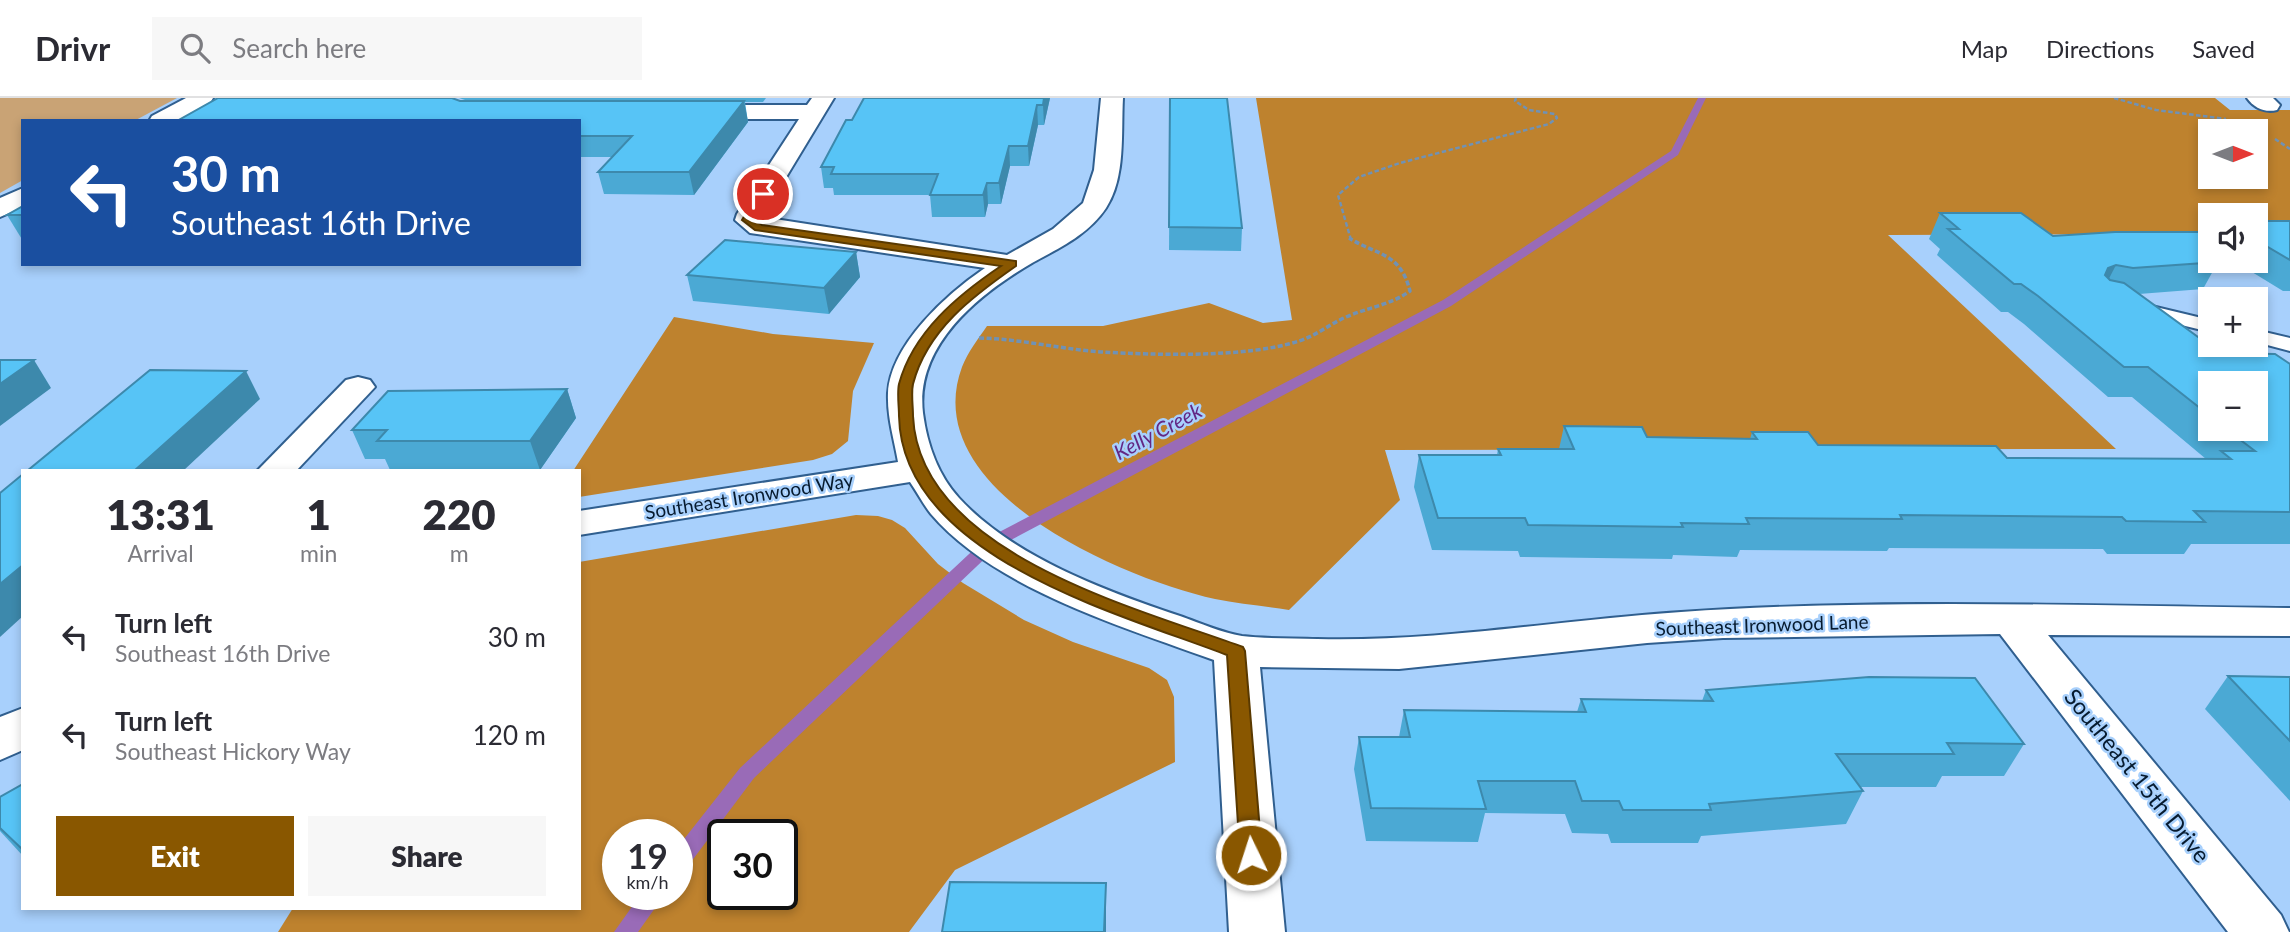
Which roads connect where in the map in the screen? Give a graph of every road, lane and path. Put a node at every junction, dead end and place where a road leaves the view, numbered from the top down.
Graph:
1 (1112, 98) edge
2 (1516, 98) edge
3 (2114, 98) edge
4 (208, 99) edge
5 (818, 105) edge
6 (673, 112) edge
7 (164, 119) edge
8 (2224, 119) edge
9 (21, 197) edge
10 (0, 209) edge
11 (1012, 264) junction
12 (2116, 304) edge
13 (2198, 323) edge
14 (933, 331) junction
15 (2268, 340) edge
16 (2290, 345) edge
17 (358, 387) dead end
18 (277, 469) edge
19 (918, 470) junction
20 (581, 523) edge
21 (2012, 620) junction
22 (2290, 622) edge
23 (1236, 651) junction
24 (21, 726) edge
25 (0, 741) edge
26 (1257, 932) edge
27 (2261, 932) edge

1 - 11 street, Southeast Ironwood Lane
2 - 14 path
3 - 8 path
4 - 7 street
5 - 6 street
5 - 11 street
9 - 10 street
11 - 14 street, Southeast Ironwood Lane
12 - 13 lane
14 - 19 street, Southeast Ironwood Lane
15 - 16 lane
17 - 18 street
19 - 20 street, Southeast Ironwood Way
19 - 23 street, Southeast Ironwood Lane
21 - 22 street, Southeast Ironwood Lane
21 - 23 street, Southeast Ironwood Lane
21 - 27 street, Southeast 15th Drive
23 - 26 street
24 - 25 street

